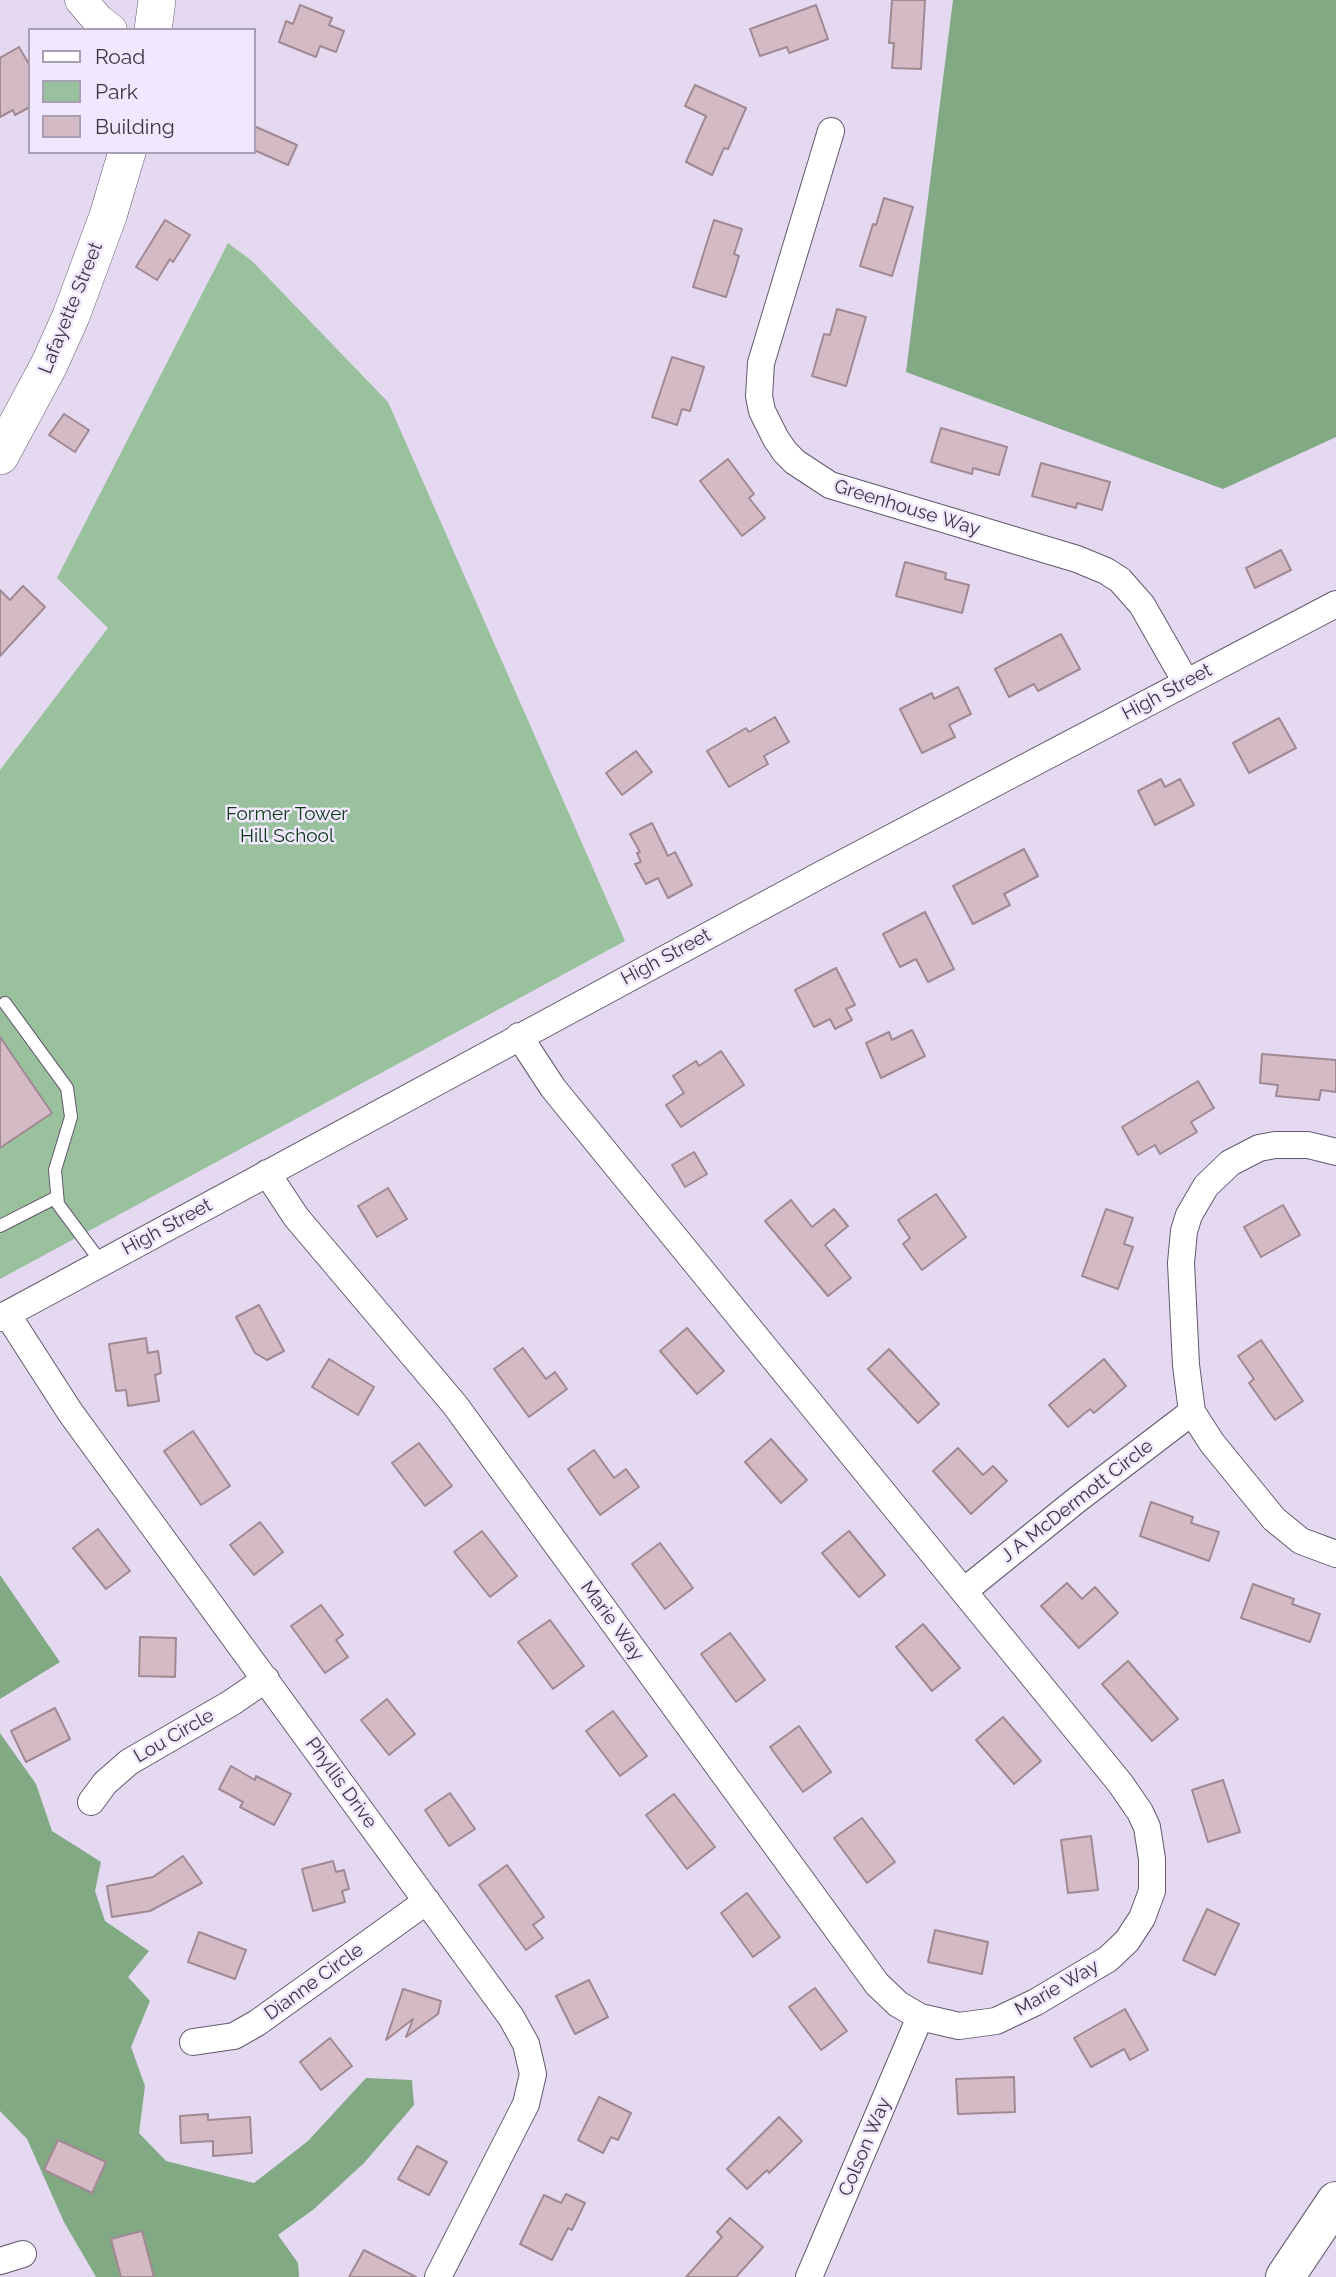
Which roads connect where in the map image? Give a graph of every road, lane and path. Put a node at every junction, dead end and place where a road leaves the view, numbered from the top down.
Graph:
1 (81, 0) edge
2 (158, 0) edge
3 (108, 28) edge
4 (153, 28) edge
5 (831, 131) dead end
6 (126, 154) edge
7 (0, 456) edge
8 (1336, 604) edge
9 (1186, 682) junction
10 (5, 1003) dead end
11 (519, 1036) junction
12 (1336, 1152) edge
13 (267, 1173) junction
14 (57, 1197) junction
15 (0, 1226) edge
16 (101, 1262) junction
17 (4, 1316) edge
18 (1192, 1412) junction
19 (1336, 1554) edge
20 (964, 1591) junction
21 (266, 1679) junction
22 (91, 1802) dead end
23 (427, 1901) junction
24 (920, 2017) junction
25 (192, 2042) dead end
26 (1336, 2201) edge
27 (438, 2277) edge
28 (809, 2277) edge
29 (1285, 2277) edge

1 - 3 street
2 - 4 main road
5 - 9 street, Greenhouse Way
6 - 7 main road, Lafayette Street
8 - 9 street, High Street
9 - 11 street, High Street
10 - 14 lane
11 - 13 street, High Street
11 - 20 street, Marie Way
12 - 18 street
13 - 16 street, High Street
13 - 24 street, Marie Way
14 - 15 lane
14 - 16 lane
16 - 17 street, High Street
17 - 21 street, Phyllis Drive
18 - 19 street
18 - 20 street, J A McDermott Circle
20 - 24 street, Marie Way
21 - 22 street, Lou Circle
21 - 23 street, Phyllis Drive
23 - 25 street, Dianne Circle
23 - 27 street, Phyllis Drive
24 - 28 street, Colson Way
26 - 29 highway

